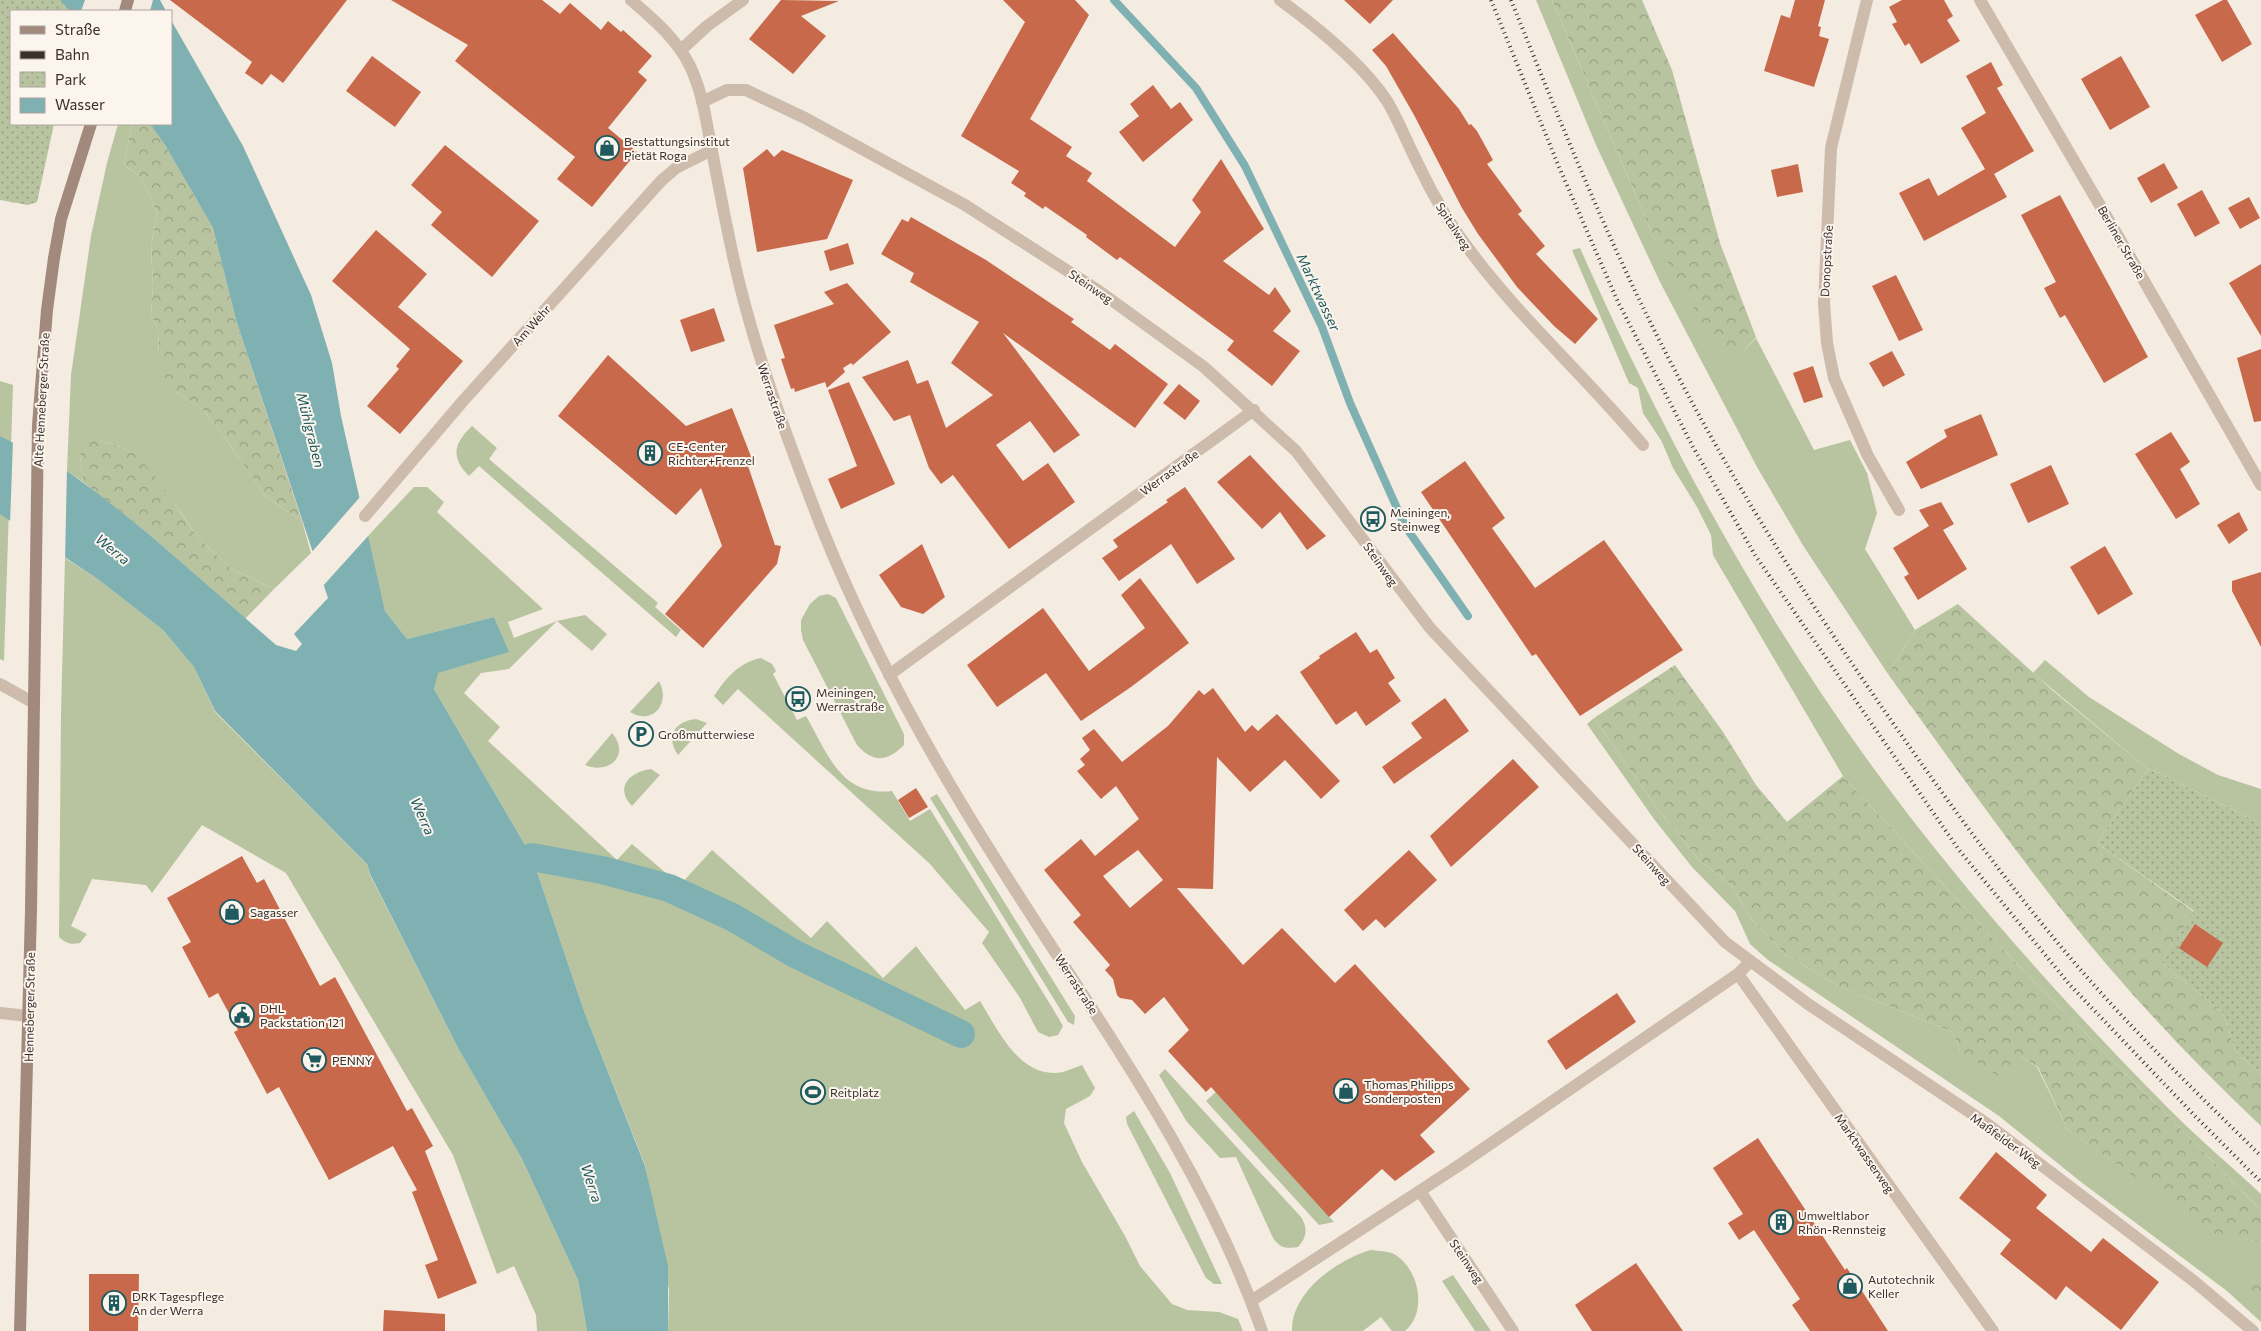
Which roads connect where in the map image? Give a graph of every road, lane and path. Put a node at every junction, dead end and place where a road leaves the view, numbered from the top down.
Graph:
1 (631, 0) edge
2 (743, 0) edge
3 (1280, 0) edge
4 (1867, 0) edge
5 (1980, 0) edge
6 (681, 50) junction
7 (702, 102) junction
8 (91, 125) edge
9 (712, 150) junction
10 (1254, 410) junction
11 (1643, 445) dead end
12 (2261, 485) edge
13 (1899, 510) dead end
14 (364, 516) dead end
15 (890, 675) junction
16 (34, 682) joint
17 (0, 684) edge
18 (34, 703) junction
19 (1750, 962) junction
20 (1738, 974) junction
21 (0, 1013) edge
22 (29, 1016) junction
23 (1420, 1191) junction
24 (1251, 1301) junction
25 (20, 1331) edge
26 (1262, 1331) edge
27 (1513, 1331) edge
28 (1993, 1331) edge
29 (2253, 1331) edge

1 - 6 street
2 - 6 street
3 - 11 street, Spitalweg
4 - 13 street, Donopstraße
5 - 12 street, Berliner Straße
6 - 7 street
7 - 9 street, Werrastraße
7 - 10 street, Steinweg
8 - 16 main road, Alte Henneberger Straße
9 - 14 street, Am Wehr
9 - 15 street, Werrastraße
10 - 15 street, Werrastraße
10 - 19 street, Steinweg
15 - 24 street, Werrastraße
16 - 18 main road, Henneberger Straße
17 - 18 street
18 - 22 main road, Henneberger Straße
19 - 20 street
19 - 29 street, Maßfelder Weg
20 - 23 street
20 - 28 street, Marktwasserweg
21 - 22 street
22 - 25 main road, Henneberger Straße
23 - 24 street
23 - 27 street, Steinweg
24 - 26 street, Werrastraße

